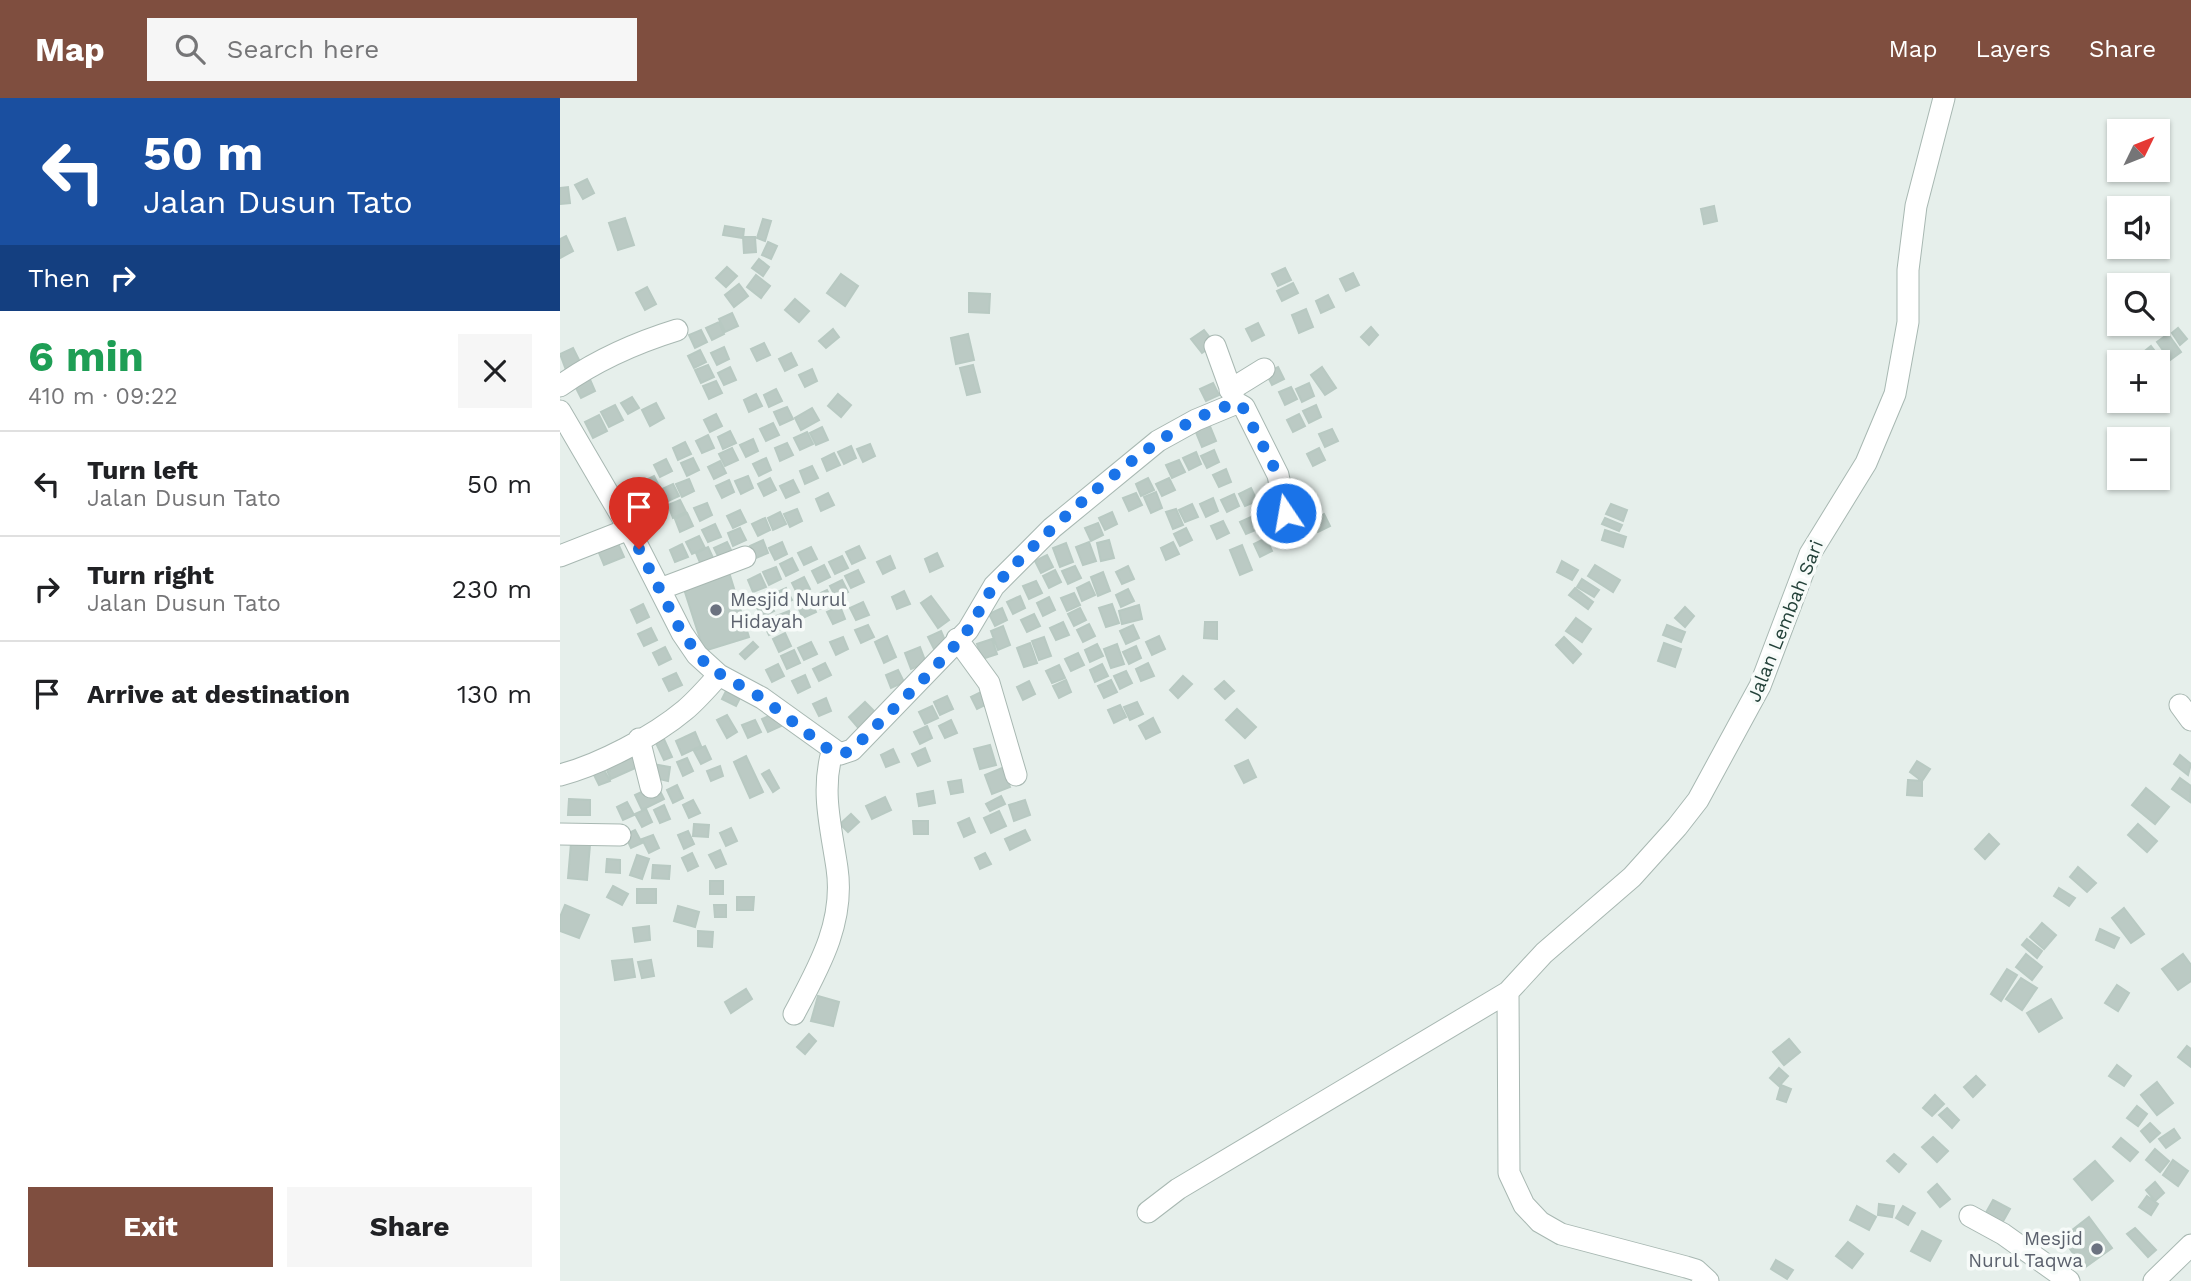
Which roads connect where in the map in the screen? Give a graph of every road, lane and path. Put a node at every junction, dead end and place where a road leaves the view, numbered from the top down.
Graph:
1 (1944, 98) edge
2 (677, 330) dead end
3 (1215, 346) dead end
4 (1264, 369) dead end
5 (560, 386) edge
6 (1233, 397) junction
7 (560, 411) edge
8 (629, 529) junction
9 (1290, 534) dead end
10 (560, 556) edge
11 (745, 557) dead end
12 (660, 589) junction
13 (957, 639) junction
14 (719, 675) junction
15 (639, 739) junction
16 (832, 752) junction
17 (560, 775) edge
18 (1016, 775) dead end
19 (651, 787) dead end
20 (560, 834) edge
21 (620, 835) dead end
22 (1508, 992) junction
23 (794, 1014) dead end
24 (1148, 1212) dead end
25 (1970, 1216) dead end
26 (2191, 1245) edge
27 (1708, 1281) edge
28 (2069, 1281) edge
29 (2154, 1281) edge

1 - 22 street, Jalan Lembah Sari
2 - 5 street
3 - 6 street
4 - 6 street
6 - 9 street
6 - 13 street
7 - 8 street
8 - 10 street
8 - 12 street
11 - 12 street
12 - 14 street
13 - 16 street
13 - 18 street
14 - 15 street
14 - 16 street
15 - 17 street
15 - 19 street
16 - 23 street
20 - 21 street
22 - 24 street, Jalan Lembah Sari
22 - 27 street
25 - 28 street
26 - 29 street

